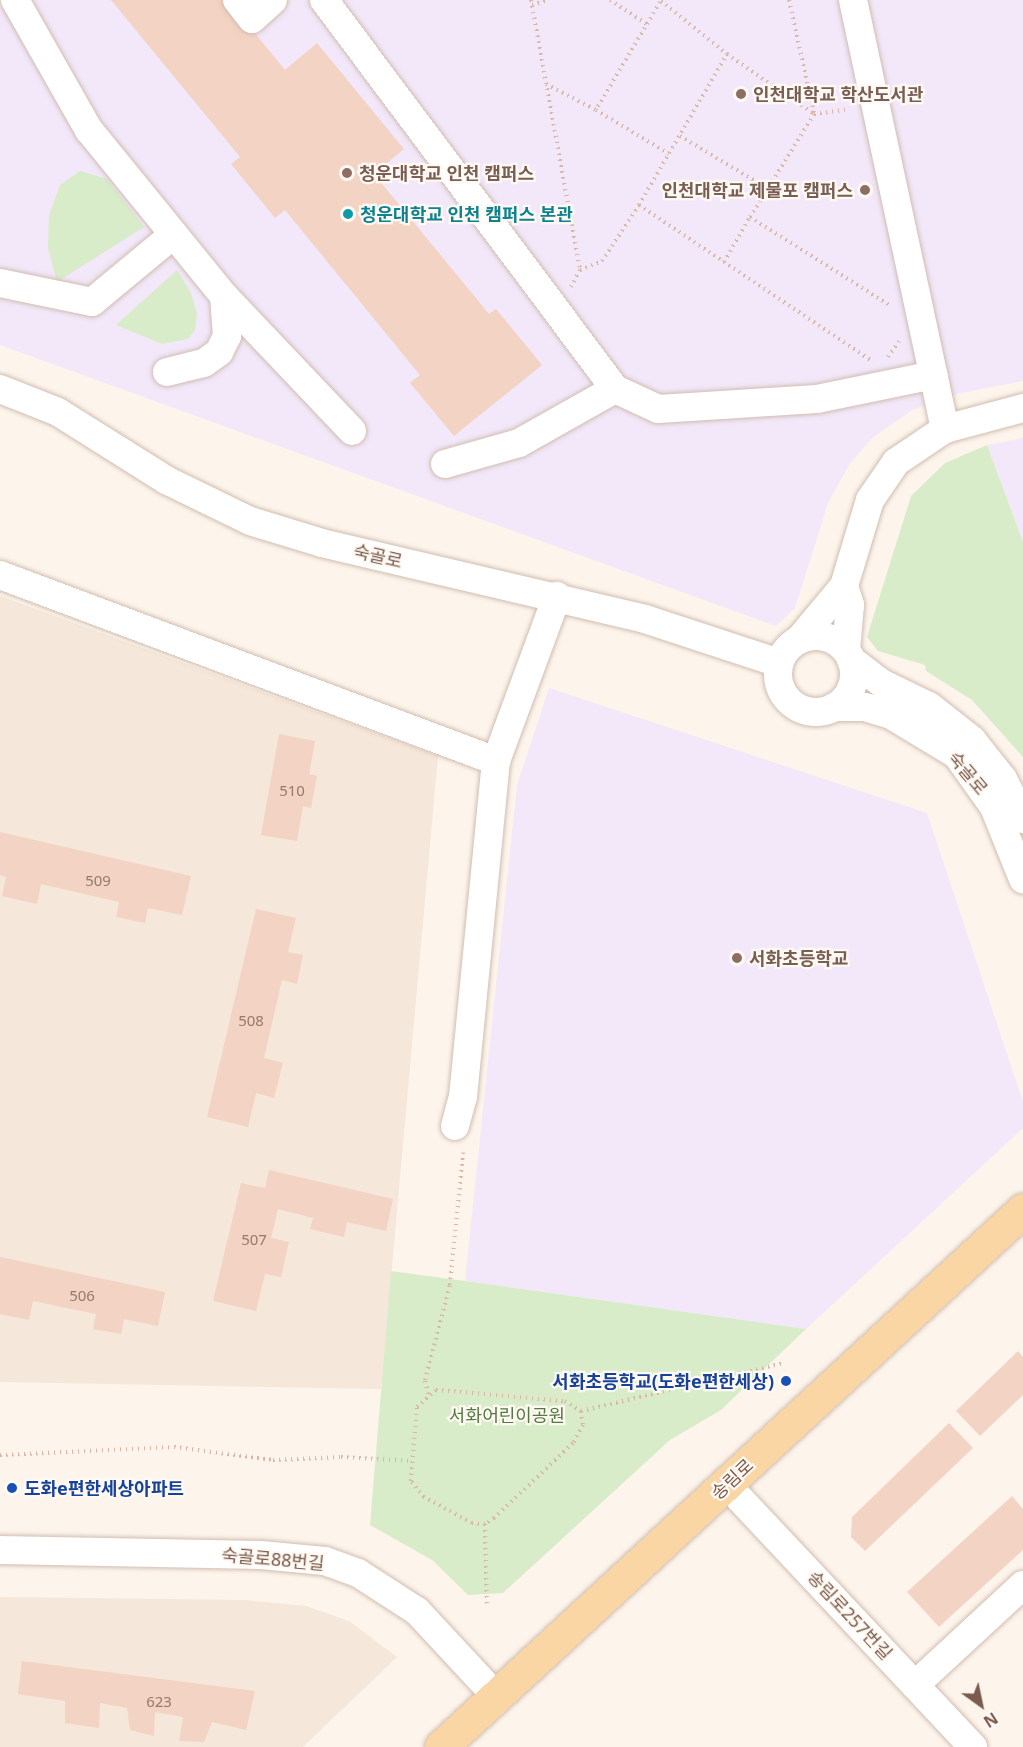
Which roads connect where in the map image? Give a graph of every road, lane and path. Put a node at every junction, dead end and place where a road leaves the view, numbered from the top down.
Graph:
1 (15, 0) edge
2 (237, 0) edge
3 (273, 0) edge
4 (324, 0) edge
5 (547, 0) edge
6 (610, 0) edge
7 (789, 0) edge
8 (853, 0) edge
9 (660, 1) edge
10 (532, 3) edge
11 (647, 24) junction
12 (727, 54) junction
13 (546, 84) junction
14 (851, 98) dead end
15 (854, 108) junction
16 (596, 110) junction
17 (814, 114) junction
18 (856, 120) dead end
19 (680, 135) junction
20 (669, 154) junction
21 (767, 188) junction
22 (639, 205) junction
23 (750, 217) junction
24 (173, 235) junction
25 (724, 262) junction
26 (0, 283) edge
27 (224, 296) junction
28 (892, 297) dead end
29 (898, 332) dead end
30 (167, 372) dead end
31 (934, 375) junction
32 (615, 388) junction
33 (0, 389) edge
34 (1023, 408) edge
35 (945, 429) junction
36 (352, 431) dead end
37 (445, 464) dead end
38 (0, 575) edge
39 (843, 586) junction
40 (557, 596) junction
41 (799, 640) junction
42 (848, 655) junction
43 (779, 663) junction
44 (834, 707) junction
45 (496, 761) junction
46 (1023, 819) edge
47 (1023, 879) edge
48 (455, 1126) dead end
49 (463, 1154) dead end
50 (1023, 1210) edge
51 (783, 1363) dead end
52 (428, 1394) junction
53 (581, 1411) junction
54 (0, 1455) edge
55 (410, 1461) junction
56 (726, 1484) junction
57 (485, 1524) junction
58 (0, 1550) edge
59 (1023, 1584) edge
60 (487, 1606) dead end
61 (915, 1685) junction
62 (496, 1696) junction
63 (441, 1747) edge
64 (973, 1747) edge

1 - 24 street
2 - 3 street
4 - 32 street
5 - 10 path
6 - 11 path
7 - 17 path
8 - 31 street
9 - 11 path
9 - 12 path
10 - 13 path
11 - 16 path
12 - 17 path
12 - 19 path
13 - 16 path
13 - 22 path
14 - 15 path
15 - 17 path
15 - 18 path
16 - 20 path
17 - 21 path
19 - 20 path
19 - 21 path
20 - 22 path
21 - 23 path
22 - 25 path
23 - 25 path
23 - 28 path
24 - 26 street
24 - 27 street
25 - 29 path
27 - 30 street
27 - 36 street
31 - 32 street
31 - 35 street
32 - 37 street
33 - 40 street, 숙골로
34 - 35 street
35 - 39 street
38 - 45 street
39 - 41 street
39 - 42 street
40 - 43 street, 숙골로
40 - 45 street
41 - 42 street, 숙골로
41 - 43 street
42 - 44 street
42 - 46 street, 숙골로
43 - 44 street, 숙골로
44 - 47 street, 숙골로
45 - 48 street
49 - 52 path
50 - 56 main road, 송림로
51 - 53 path
52 - 53 path
52 - 55 path
53 - 57 path
54 - 55 path
55 - 57 path
56 - 61 street, 송림로257번길
56 - 62 main road, 송림로
57 - 60 path
58 - 62 street, 숙골로88번길
59 - 61 street
61 - 64 street, 송림로257번길
62 - 63 main road, 송림로

